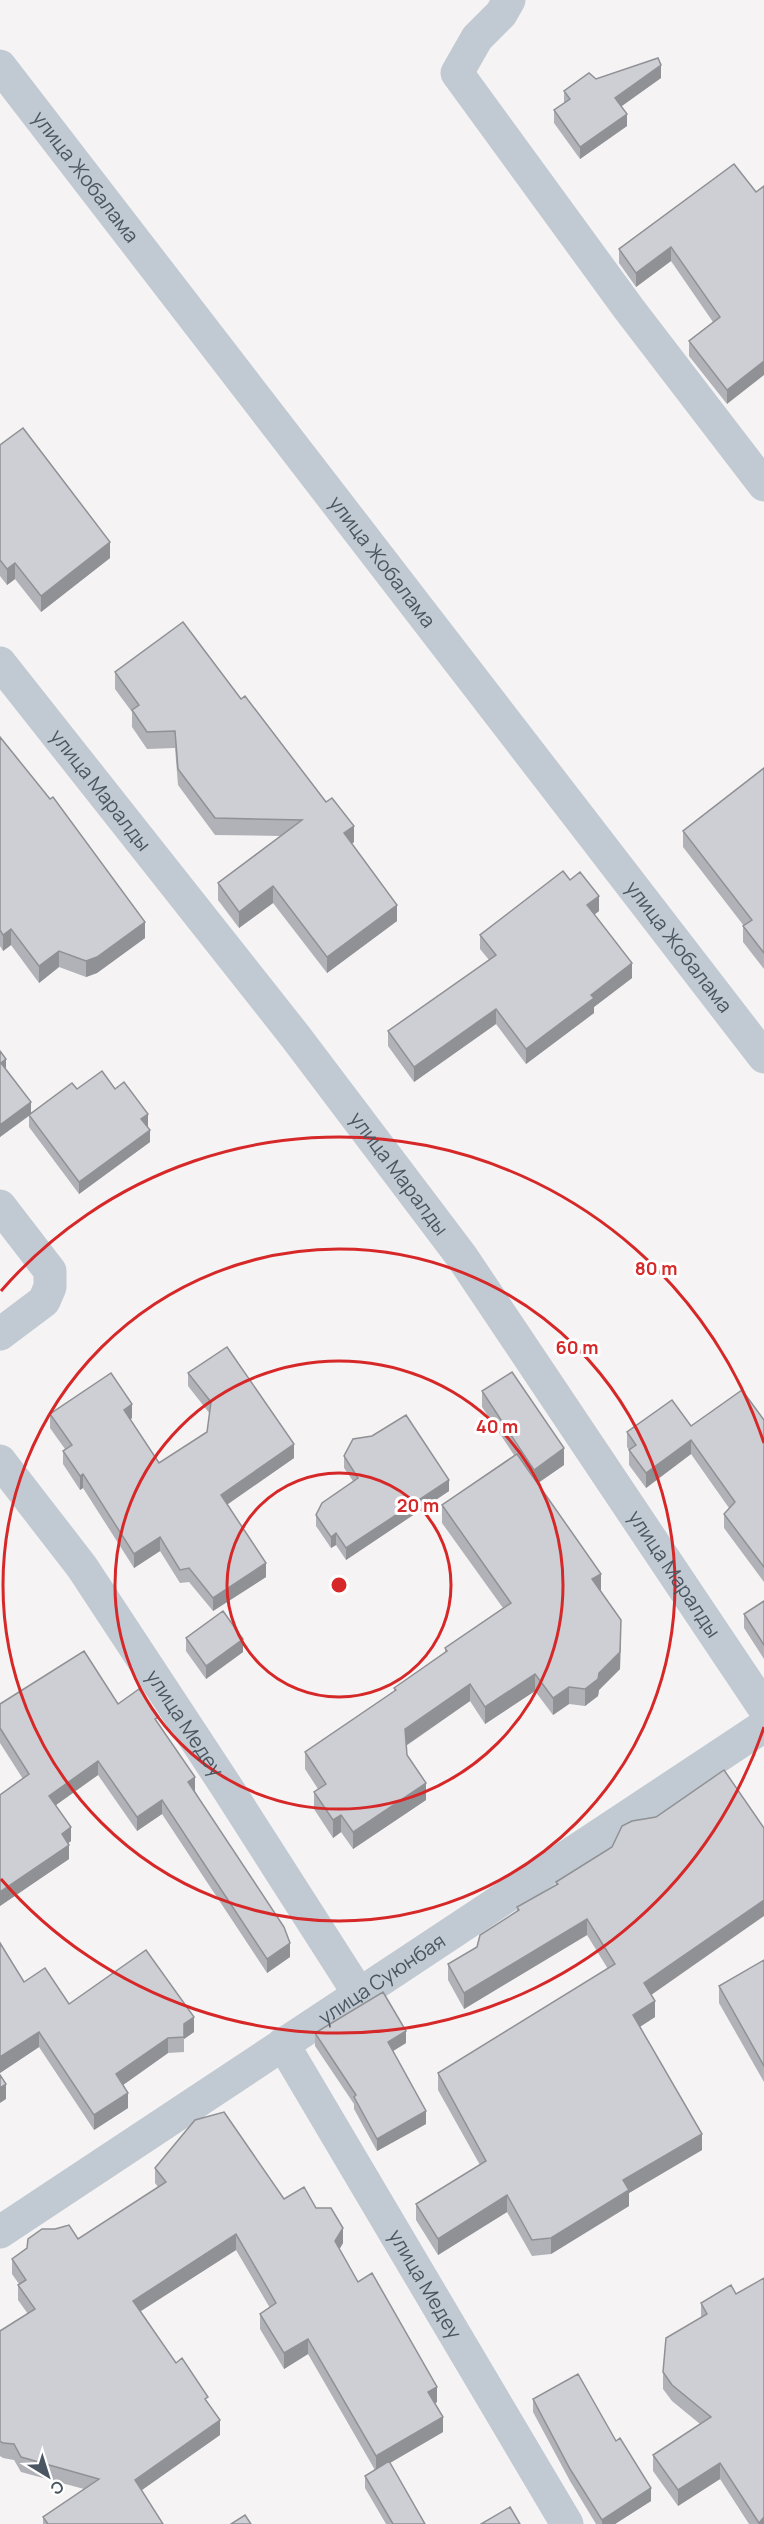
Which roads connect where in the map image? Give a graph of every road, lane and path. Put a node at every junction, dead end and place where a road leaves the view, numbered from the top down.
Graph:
1 (509, 0) edge
2 (0, 66) edge
3 (764, 485) edge
4 (0, 663) edge
5 (764, 1057) edge
6 (0, 1206) edge
7 (0, 1334) edge
8 (0, 1461) edge
9 (764, 1708) edge
10 (764, 1726) edge
11 (359, 1994) junction
12 (284, 2044) junction
13 (0, 2232) edge
14 (567, 2524) edge

1 - 3 street
2 - 5 street, улица Жобалама
4 - 9 street, улица Маралды
6 - 7 street
8 - 11 street, улица Медеу
10 - 11 street, улица Суюнбая
11 - 12 street, улица Суюнбая
12 - 13 street, улица Суюнбая
12 - 14 street, улица Медеу

